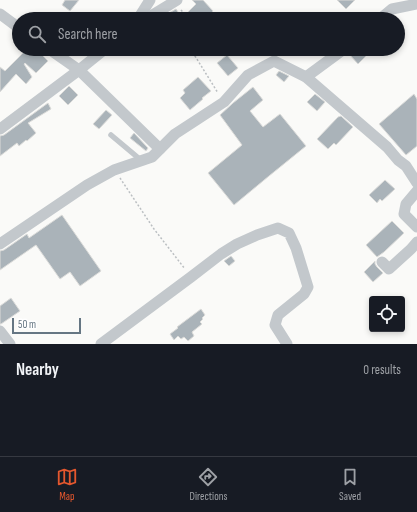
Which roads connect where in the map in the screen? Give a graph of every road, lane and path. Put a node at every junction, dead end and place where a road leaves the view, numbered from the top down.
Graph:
1 (150, 0) edge
2 (176, 1) edge
3 (417, 4) edge
4 (142, 12) edge
5 (158, 12) edge
6 (184, 12) edge
7 (388, 12) edge
8 (0, 14) edge
9 (12, 23) edge
10 (59, 56) edge
11 (96, 56) edge
12 (195, 56) edge
13 (334, 56) edge
14 (79, 70) junction
15 (306, 77) junction
16 (224, 102) junction
17 (0, 129) edge
18 (111, 135) dead end
19 (160, 149) junction
20 (142, 161) junction
21 (114, 170) junction
22 (417, 183) edge
23 (417, 191) edge
24 (417, 227) edge
25 (417, 242) edge
26 (0, 244) edge
27 (382, 262) dead end
28 (191, 277) junction
29 (101, 344) edge
30 (287, 344) edge

1 - 4 street
2 - 5 street
2 - 6 path
3 - 7 street
8 - 9 street
10 - 14 street
11 - 14 street
12 - 16 path
13 - 15 street
14 - 17 street
14 - 19 street
15 - 16 street
15 - 22 street
16 - 19 street
18 - 20 lane
19 - 20 street
20 - 21 street
21 - 26 street
21 - 28 path
23 - 24 street
25 - 27 street
28 - 29 street
28 - 30 street

